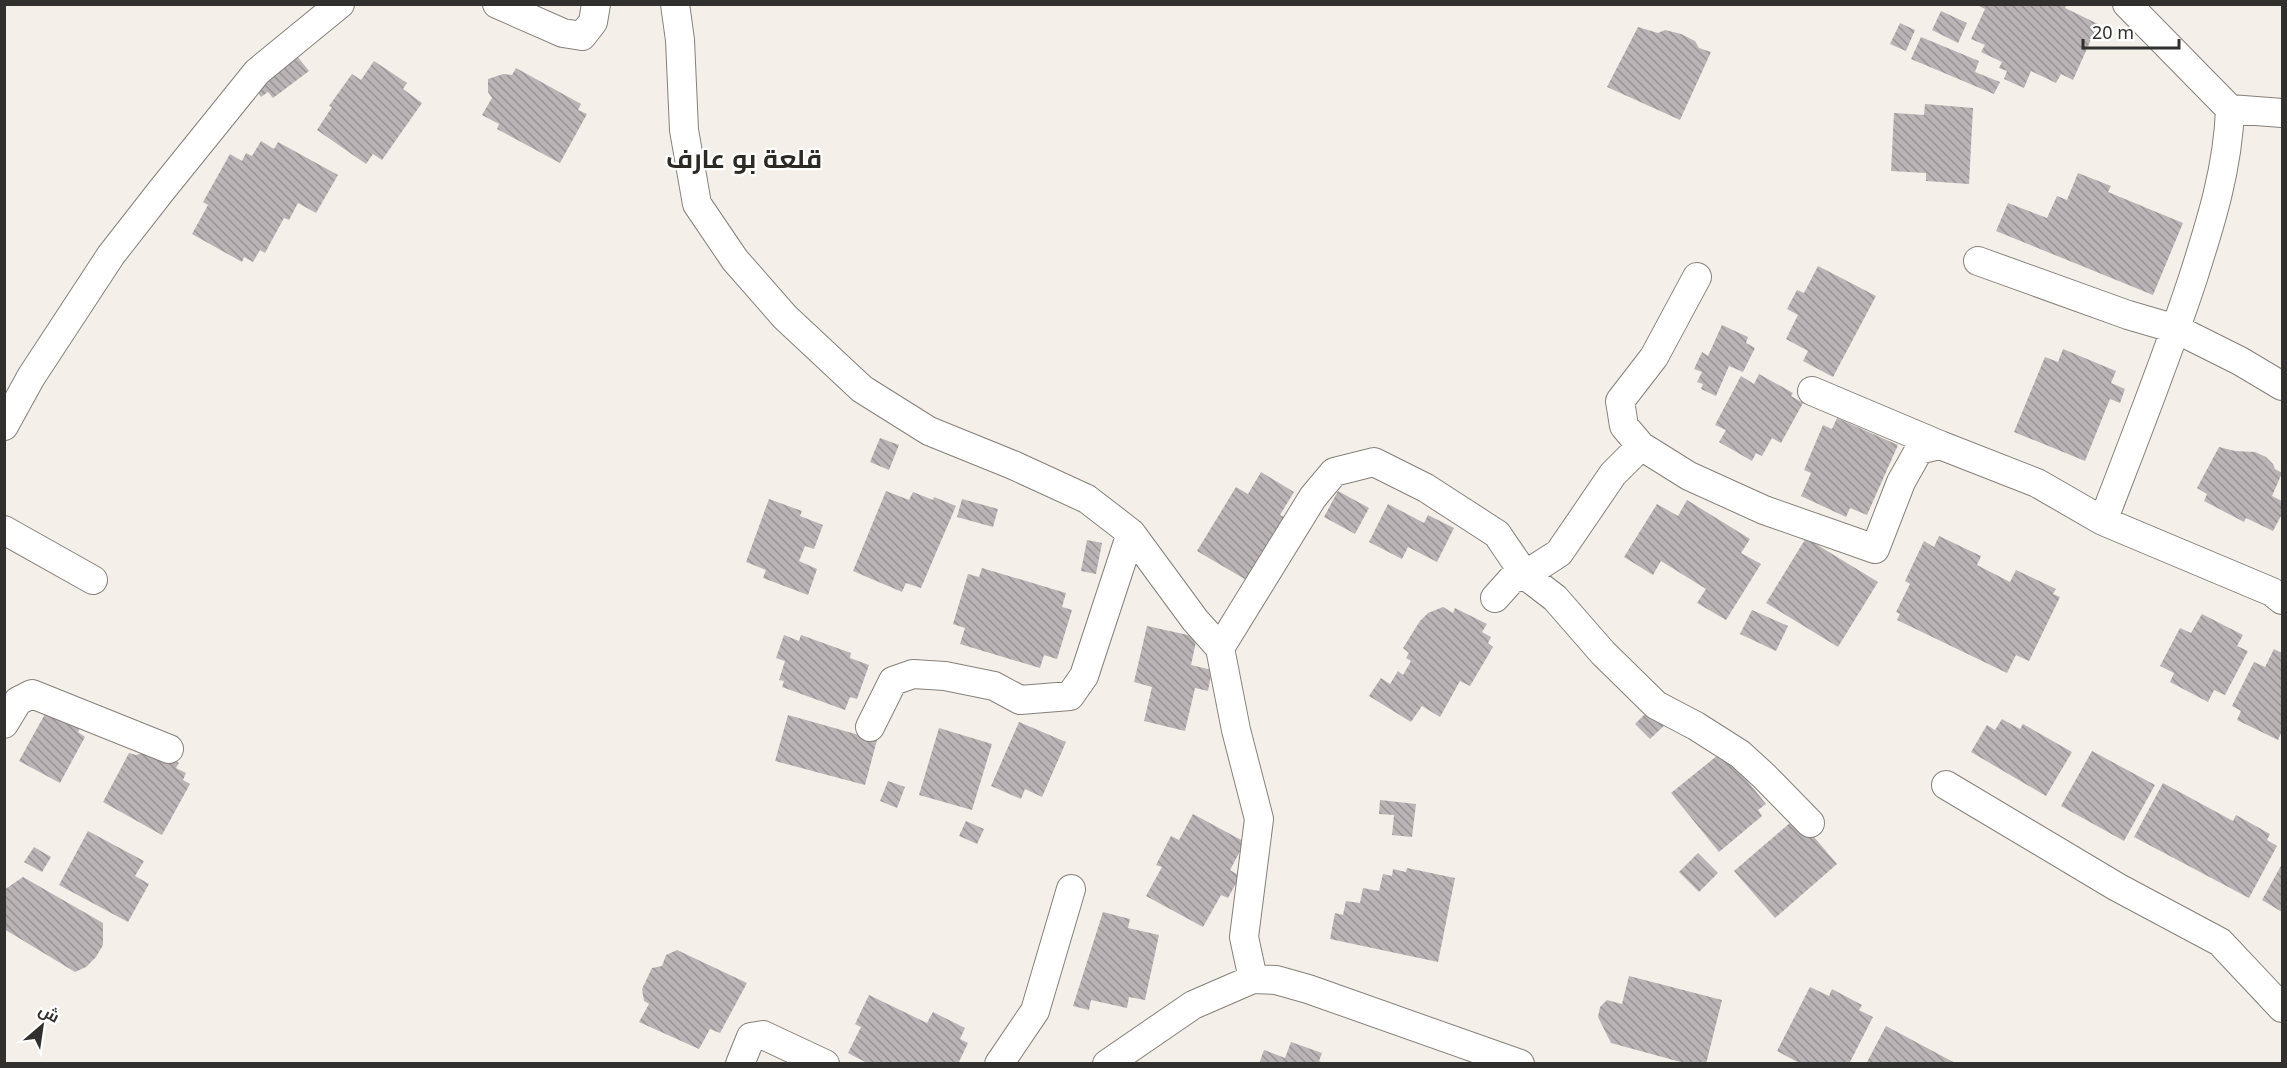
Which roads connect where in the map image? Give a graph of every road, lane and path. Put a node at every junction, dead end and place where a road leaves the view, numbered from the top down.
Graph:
1 (340, 4) edge
2 (497, 4) edge
3 (596, 4) edge
4 (675, 4) edge
5 (2127, 4) edge
6 (2230, 109) junction
7 (2283, 113) edge
8 (1978, 261) dead end
9 (1697, 277) dead end
10 (2176, 328) junction
11 (2283, 386) edge
12 (1812, 391) dead end
13 (4, 426) edge
14 (1940, 445) junction
15 (1641, 447) junction
16 (2103, 521) junction
17 (4, 530) edge
18 (1131, 533) junction
19 (1525, 575) junction
20 (93, 580) dead end
21 (1495, 598) dead end
22 (2283, 600) edge
23 (1220, 648) junction
24 (4, 724) edge
25 (870, 727) dead end
26 (169, 749) dead end
27 (1946, 785) dead end
28 (1810, 823) dead end
29 (1071, 889) dead end
30 (1253, 980) junction
31 (2283, 1008) edge
32 (740, 1064) edge
33 (825, 1064) edge
34 (999, 1064) edge
35 (1107, 1064) edge
36 (1520, 1064) edge

1 - 13 street
2 - 3 street
4 - 18 street
5 - 6 street
6 - 7 street
6 - 10 street
8 - 10 street
9 - 15 street
10 - 11 street
10 - 16 street
12 - 14 street
14 - 15 street
14 - 16 street
15 - 19 street
16 - 22 street
17 - 20 street
18 - 23 street
18 - 25 street
19 - 21 street
19 - 23 street
19 - 28 street
23 - 30 street
24 - 26 street
27 - 31 street
29 - 34 street
30 - 35 street
30 - 36 street
32 - 33 street

